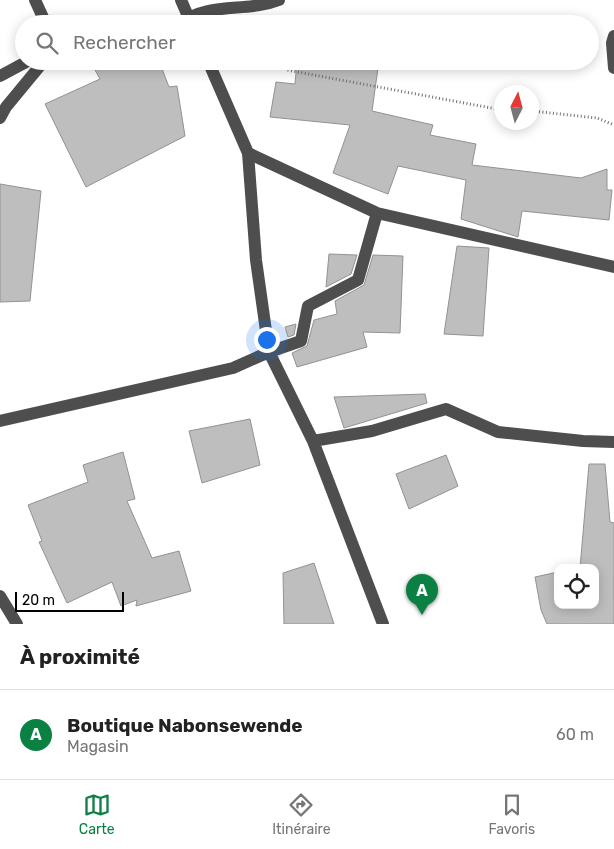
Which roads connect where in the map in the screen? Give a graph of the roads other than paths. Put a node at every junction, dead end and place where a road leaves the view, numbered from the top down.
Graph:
1 (34, 0) edge
2 (181, 0) edge
3 (279, 0) edge
4 (42, 15) edge
5 (185, 15) edge
6 (197, 15) edge
7 (614, 36) edge
8 (15, 68) edge
9 (614, 68) edge
10 (37, 70) edge
11 (212, 70) edge
12 (0, 76) edge
13 (0, 118) edge
14 (248, 153) junction
15 (377, 213) junction
16 (614, 267) edge
17 (269, 352) junction
18 (0, 421) edge
19 (313, 441) junction
20 (614, 442) edge
21 (0, 596) edge
22 (17, 624) edge
23 (384, 624) edge

1 - 4 street
2 - 5 street
3 - 6 street
7 - 9 street
8 - 12 street
10 - 13 street
11 - 14 street
14 - 15 street
14 - 17 street
15 - 16 street
15 - 17 street
17 - 18 street
17 - 19 street
19 - 20 street
19 - 23 street
21 - 22 street

